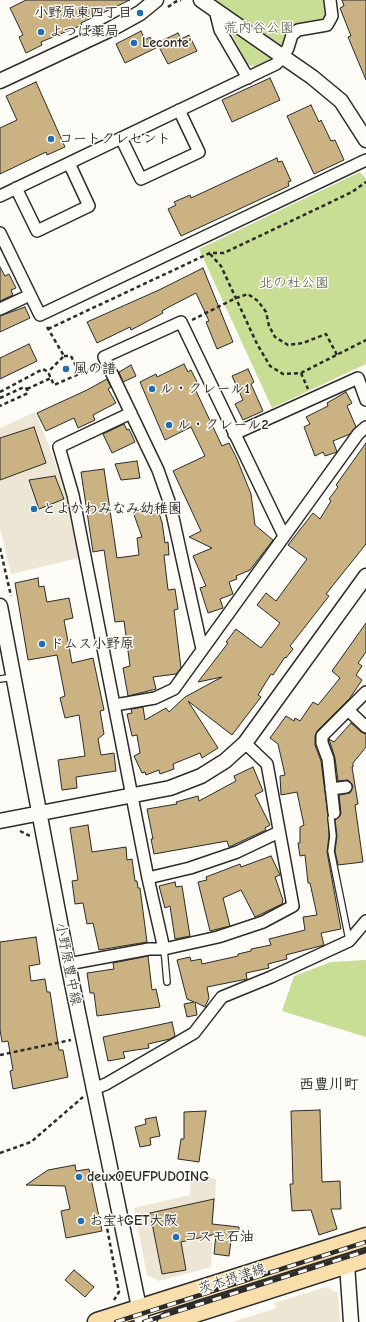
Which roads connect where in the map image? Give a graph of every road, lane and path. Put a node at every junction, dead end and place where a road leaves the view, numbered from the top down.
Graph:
1 (156, 0) edge
2 (201, 0) edge
3 (330, 0) edge
4 (215, 10) junction
5 (279, 54) junction
6 (248, 78) junction
7 (0, 81) edge
8 (179, 110) junction
9 (120, 138) junction
10 (366, 140) edge
11 (366, 160) edge
12 (69, 163) junction
13 (366, 182) edge
14 (16, 188) junction
15 (0, 196) edge
16 (0, 233) edge
17 (210, 253) junction
18 (30, 295) junction
19 (236, 298) junction
20 (0, 309) edge
21 (40, 315) junction
22 (181, 322) junction
23 (48, 329) junction
24 (366, 340) edge
25 (336, 355) junction
26 (64, 356) junction
27 (104, 357) junction
28 (48, 372) junction
29 (301, 373) junction
30 (80, 374) junction
31 (51, 378) junction
32 (27, 389) junction
33 (0, 392) edge
34 (0, 398) edge
35 (313, 399) junction
36 (366, 400) edge
37 (0, 406) edge
38 (131, 413) junction
39 (366, 427) edge
40 (234, 434) junction
41 (284, 536) junction
42 (366, 576) edge
43 (0, 606) edge
44 (2, 628) edge
45 (202, 649) junction
46 (14, 677) junction
47 (0, 679) edge
48 (366, 692) edge
49 (115, 705) junction
50 (349, 711) junction
51 (366, 727) edge
52 (245, 743) junction
53 (346, 787) dead end
54 (331, 789) junction
55 (132, 796) junction
56 (39, 813) junction
57 (334, 813) joint
58 (0, 821) edge
59 (280, 832) junction
60 (148, 878) junction
61 (366, 921) edge
62 (349, 941) junction
63 (164, 949) junction
64 (68, 964) junction
65 (167, 982) dead end
66 (71, 1040) dead end
67 (0, 1054) edge
68 (93, 1089) junction
69 (0, 1154) edge
70 (366, 1237) edge
71 (366, 1258) edge
72 (347, 1264) junction
73 (141, 1315) edge
74 (97, 1322) edge
75 (167, 1322) edge
76 (351, 1322) edge

1 - 7 street
2 - 4 street
3 - 5 street
4 - 5 street
4 - 6 street
5 - 6 street
5 - 10 street
6 - 8 street
8 - 9 street
8 - 9 street
9 - 12 street
11 - 21 street
12 - 14 street
12 - 14 street
13 - 17 path
14 - 15 street
16 - 18 street
17 - 19 path
17 - 23 path
18 - 20 street
18 - 21 street
19 - 22 path
19 - 25 path
19 - 29 path
21 - 23 path
22 - 27 street
22 - 40 street
23 - 26 path
24 - 25 path
25 - 29 path
26 - 28 path
26 - 30 path
27 - 30 path
27 - 38 street
28 - 31 path
28 - 33 path
29 - 35 path
30 - 31 path
31 - 32 path
32 - 34 path
32 - 37 path
35 - 36 street
35 - 40 street
38 - 45 street
38 - 49 street
39 - 41 street
40 - 41 street
41 - 45 street
42 - 52 street
43 - 44 street, 小野原豊中線
44 - 46 street, 小野原豊中線
45 - 49 street
46 - 47 lane
46 - 56 street, 小野原豊中線
48 - 50 street
49 - 55 street
50 - 51 street
50 - 54 street
52 - 55 street
52 - 59 street
53 - 54 street
54 - 57 street
55 - 56 street
55 - 60 street
56 - 58 street
56 - 64 street, 小野原豊中線
57 - 62 lane
59 - 60 street
59 - 63 street
60 - 63 street
61 - 62 street
62 - 68 street
63 - 64 street
63 - 65 lane
64 - 68 street, 小野原豊中線
66 - 67 path
68 - 69 path
68 - 73 street, 小野原豊中線
70 - 73 main road, 茨木摂津線
71 - 72 main road, 茨木摂津線
72 - 75 main road, 茨木摂津線
72 - 76 street
73 - 74 main road, 茨木摂津線

